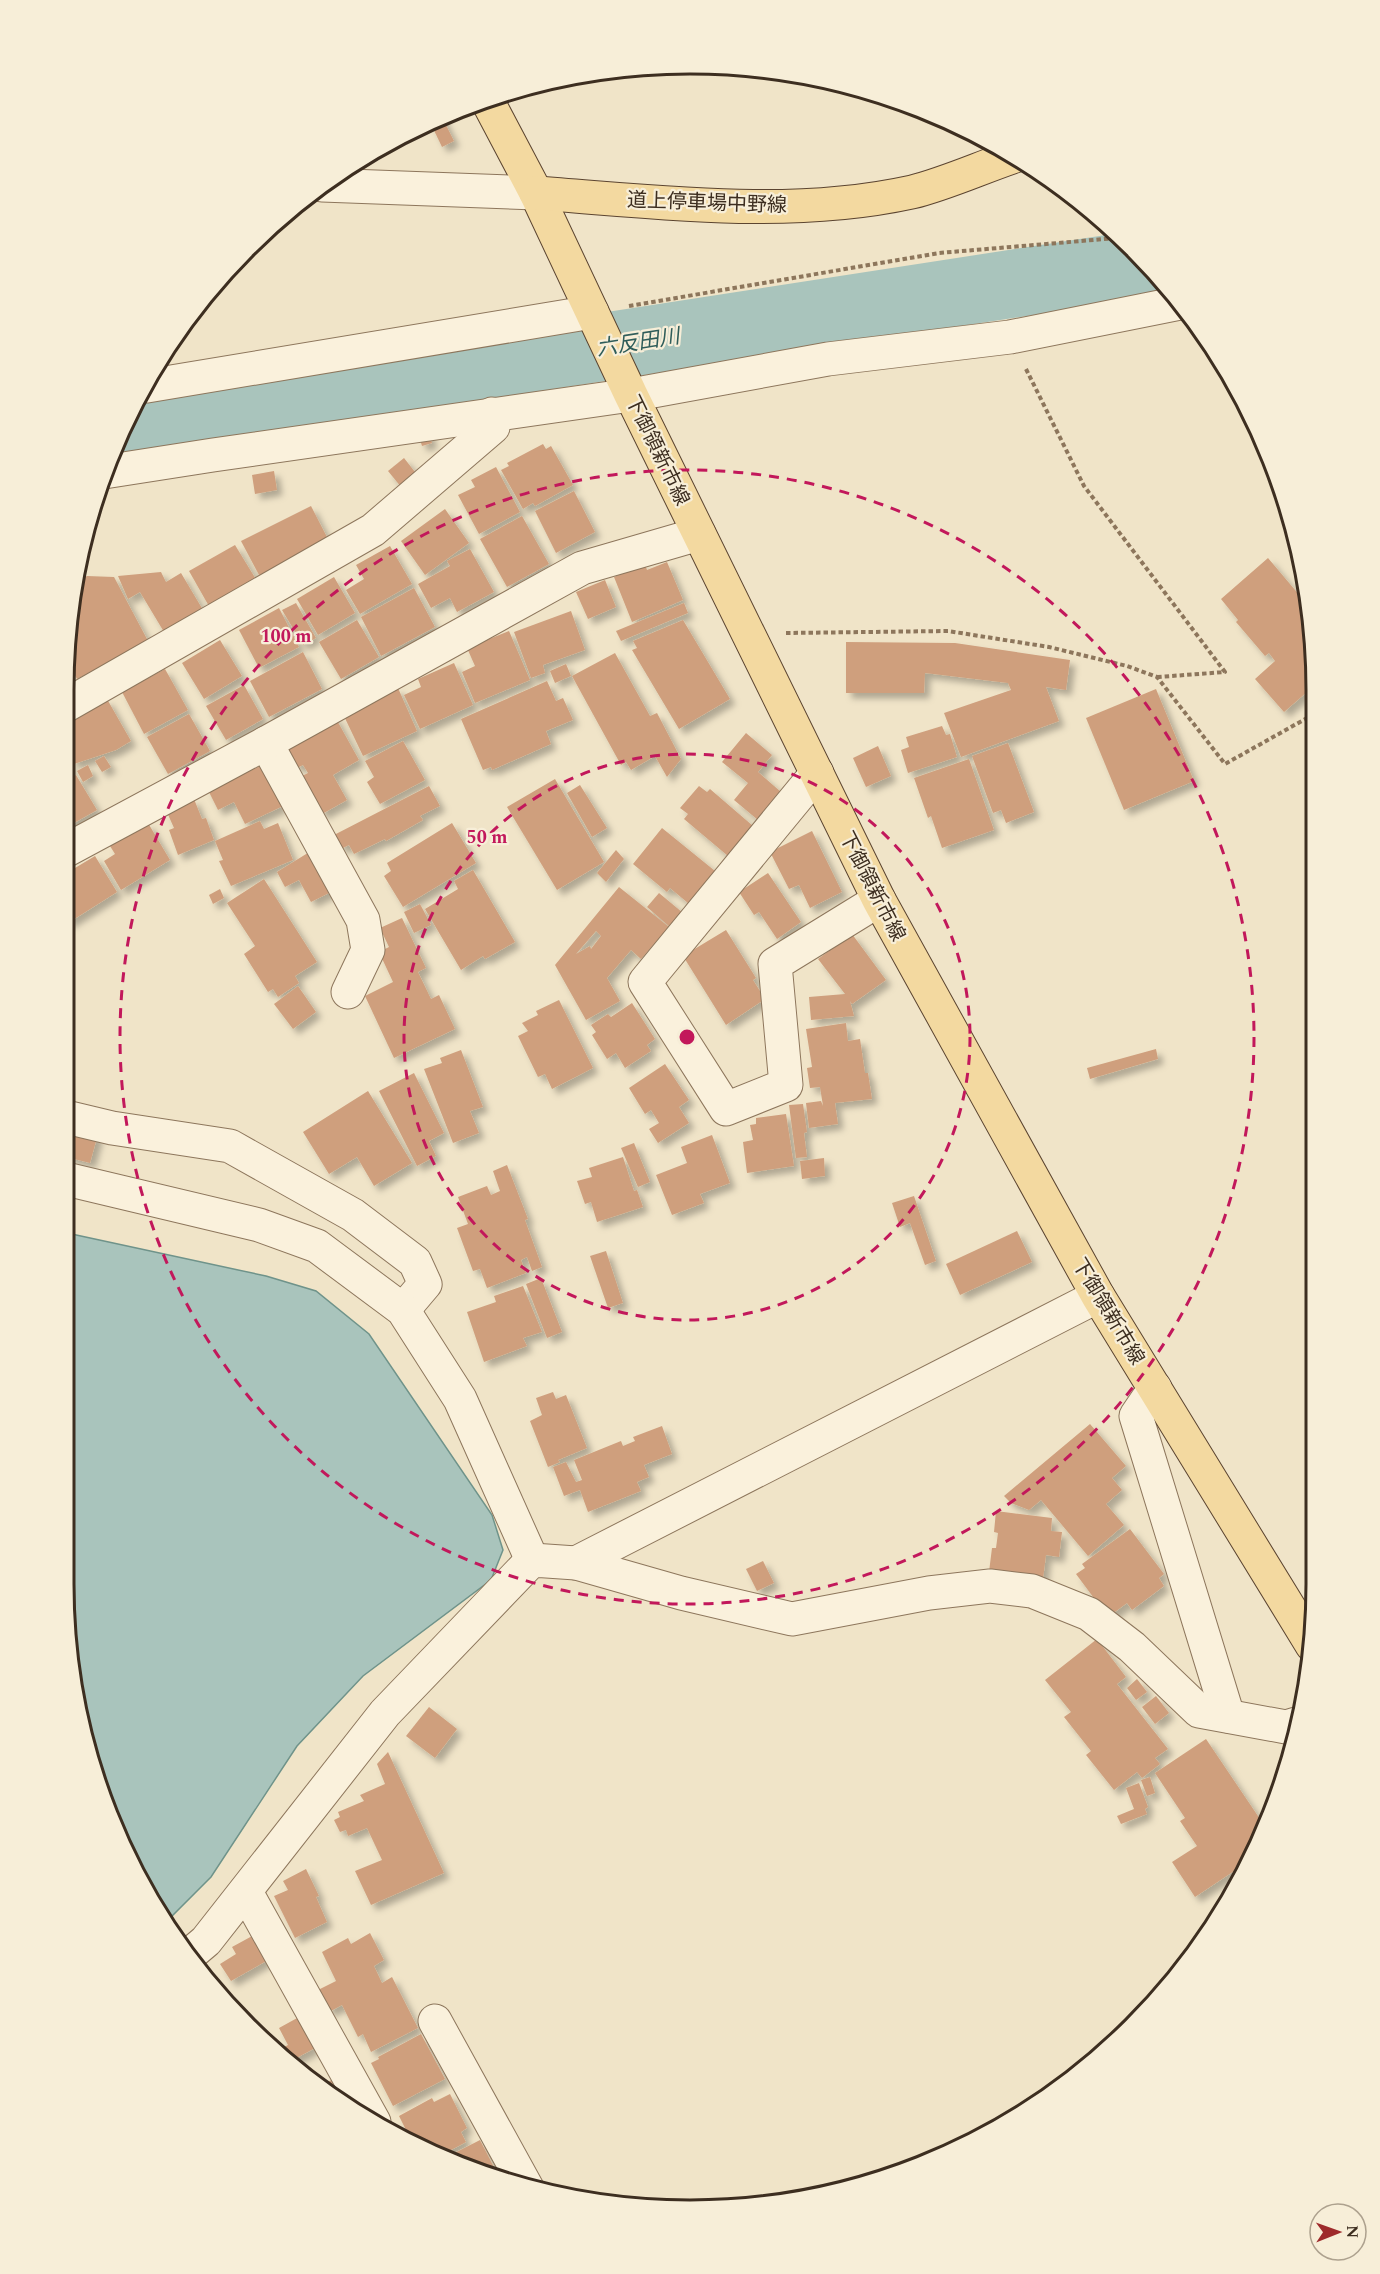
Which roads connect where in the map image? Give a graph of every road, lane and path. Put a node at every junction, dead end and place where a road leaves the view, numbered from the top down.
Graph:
1 (490, 107) edge
2 (1004, 160) edge
3 (336, 186) edge
4 (536, 193) junction
5 (1110, 239) edge
6 (1171, 305) edge
7 (595, 316) junction
8 (1010, 336) junction
9 (154, 385) edge
10 (627, 387) junction
11 (492, 414) junction
12 (114, 471) edge
13 (699, 534) junction
14 (752, 643) junction
15 (1157, 677) junction
16 (74, 701) edge
17 (1306, 719) edge
18 (266, 743) junction
19 (817, 773) junction
20 (74, 846) edge
21 (879, 900) junction
22 (348, 992) dead end
23 (74, 1119) edge
24 (74, 1181) edge
25 (1098, 1296) junction
26 (404, 1310) junction
27 (1155, 1388) junction
28 (532, 1560) junction
29 (576, 1563) junction
30 (1304, 1632) edge
31 (1228, 1716) junction
32 (1290, 1726) edge
33 (246, 1892) junction
34 (195, 1951) edge
35 (435, 2021) dead end
36 (367, 2109) edge
37 (521, 2176) edge

1 - 4 main road, 下御領新市線
2 - 4 main road, 道上停車場中野線
3 - 4 street
4 - 7 main road, 下御領新市線
5 - 7 path
6 - 8 street
7 - 9 street
7 - 10 main road, 下御領新市線
8 - 10 street
8 - 15 path
10 - 11 street
10 - 13 main road, 下御領新市線
11 - 12 street
11 - 16 street
13 - 14 main road, 下御領新市線
13 - 18 street
14 - 15 path
14 - 19 main road, 下御領新市線
15 - 17 path
18 - 20 street
18 - 22 street
19 - 21 main road, 下御領新市線
19 - 21 street
21 - 25 main road, 下御領新市線
23 - 26 street
24 - 26 street
25 - 27 main road, 下御領新市線
25 - 29 street
26 - 28 street
27 - 30 main road, 下御領新市線
27 - 31 street
28 - 29 street
28 - 33 street
29 - 31 street
31 - 32 street
33 - 34 street
33 - 36 street
35 - 37 street

